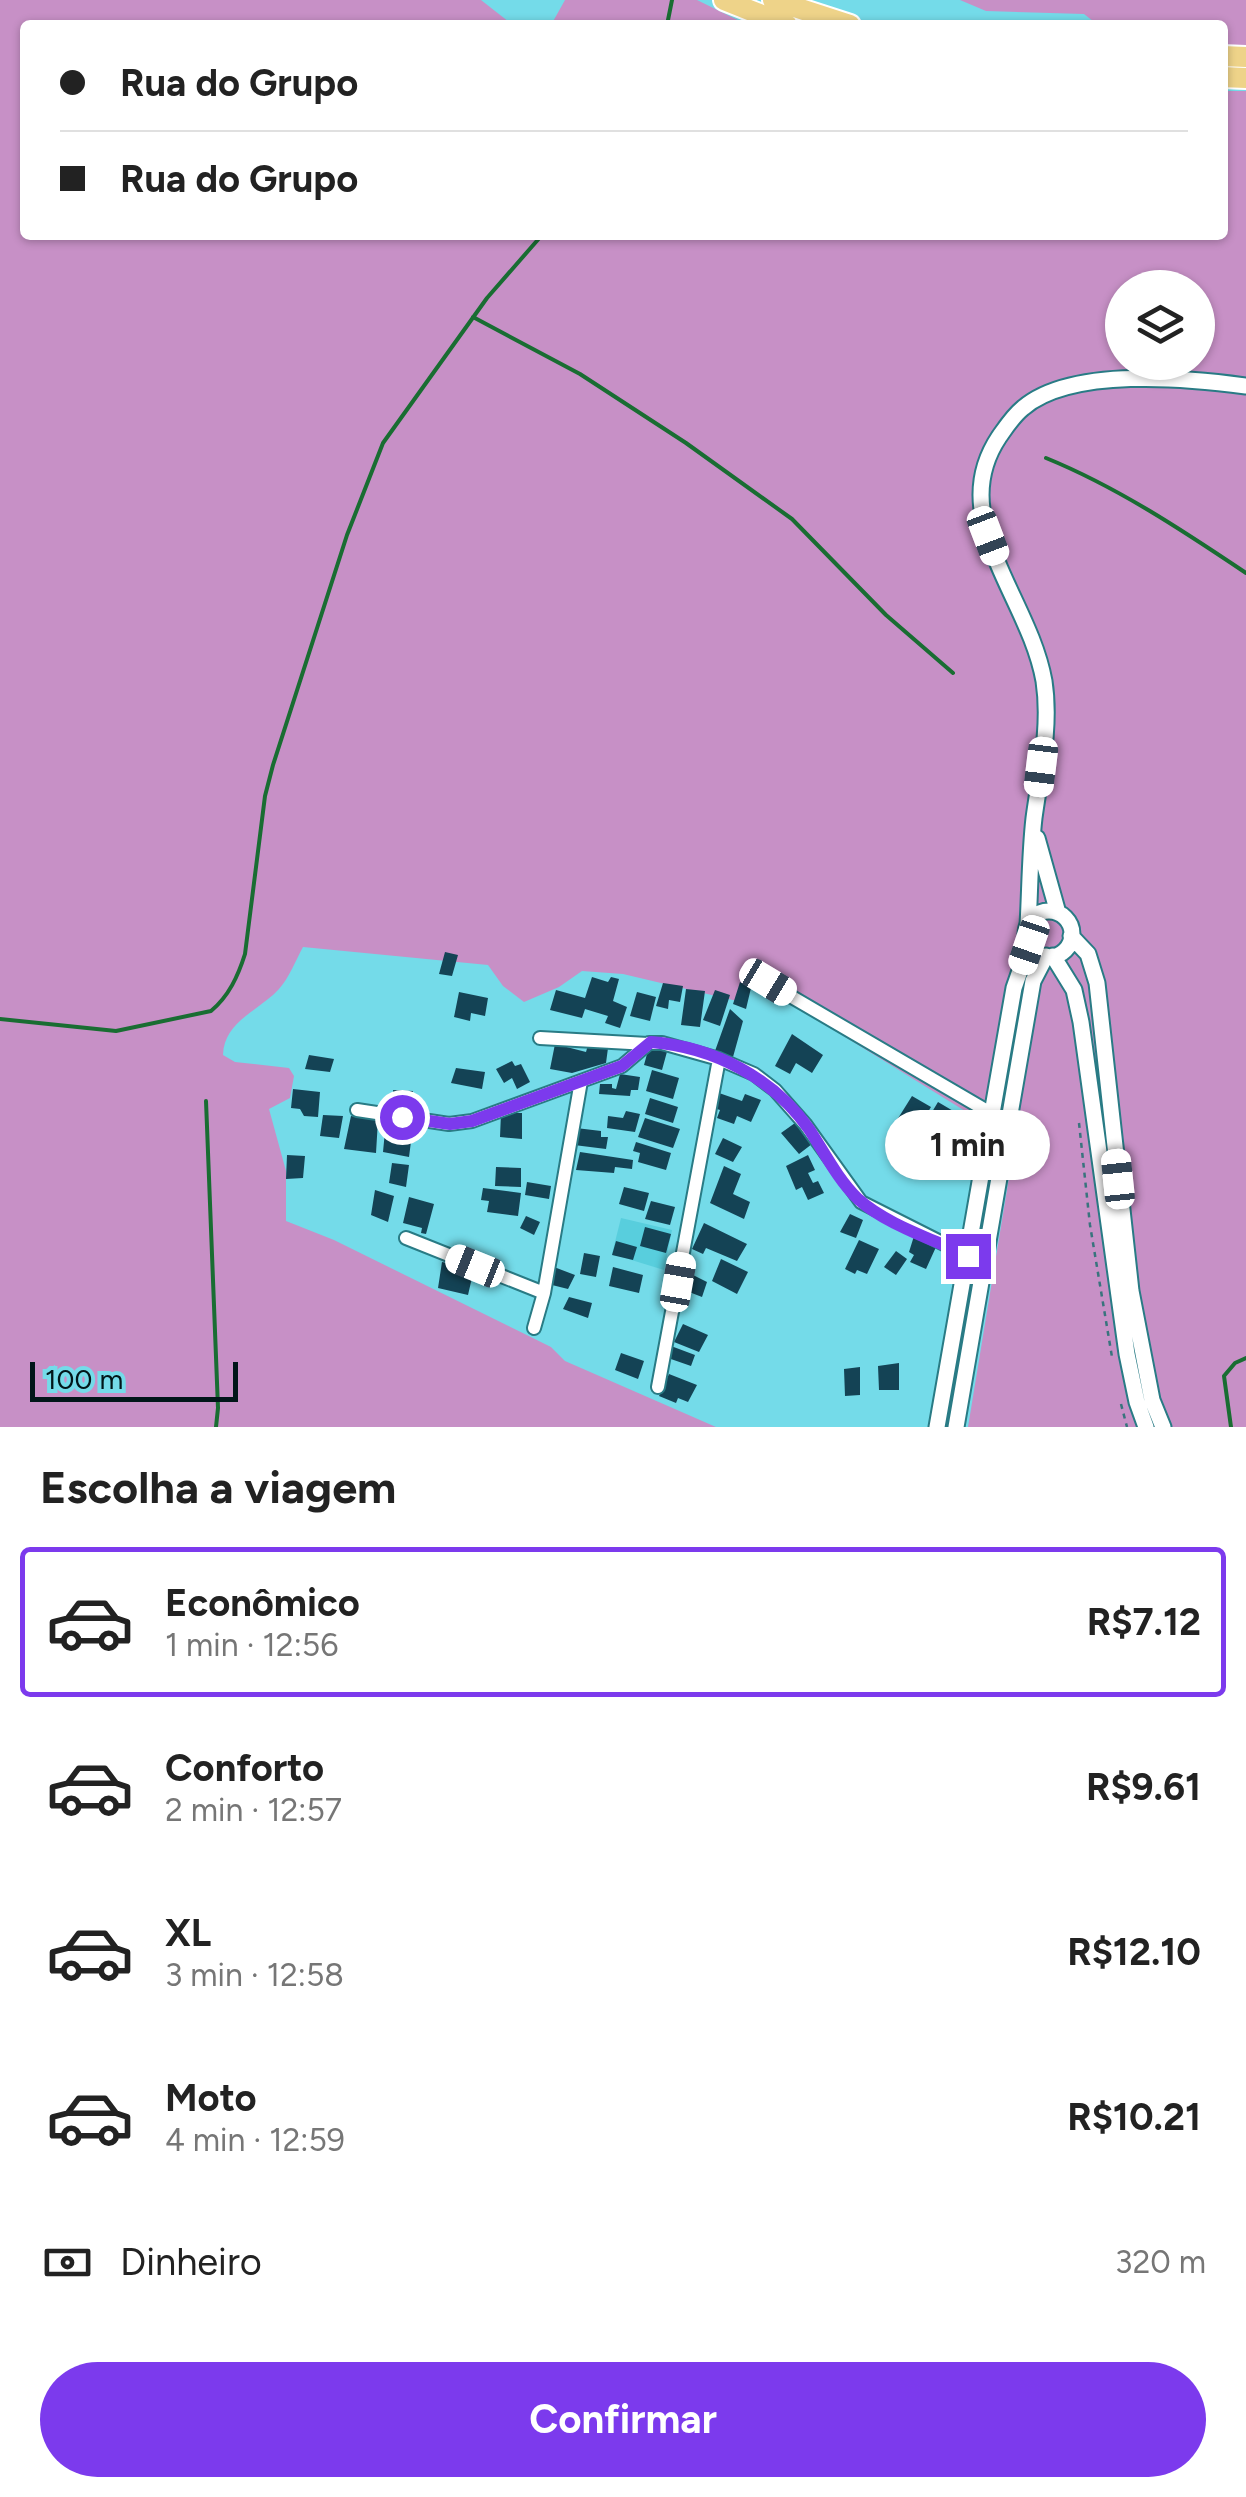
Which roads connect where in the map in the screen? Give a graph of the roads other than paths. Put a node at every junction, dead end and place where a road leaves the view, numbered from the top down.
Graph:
1 (724, 0) edge
2 (773, 0) edge
3 (774, 20) edge
4 (835, 20) edge
5 (1246, 386) edge
6 (1034, 824) junction
7 (1058, 913) junction
8 (1028, 924) junction
9 (1071, 936) junction
10 (1029, 945) junction
11 (1050, 956) junction
12 (768, 982) dead end
13 (540, 1038) dead end
14 (648, 1044) junction
15 (719, 1059) junction
16 (581, 1082) junction
17 (357, 1110) dead end
18 (994, 1115) junction
19 (406, 1238) dead end
20 (968, 1256) junction
21 (544, 1293) junction
22 (534, 1328) dead end
23 (658, 1387) dead end
24 (937, 1427) edge
25 (956, 1427) edge
26 (1146, 1427) edge
27 (1163, 1427) edge

1 - 3 main road
2 - 4 main road
5 - 6 street
6 - 7 street
6 - 8 street
7 - 8 street
7 - 9 street
8 - 10 street
9 - 11 street
9 - 27 street
10 - 11 street
10 - 18 street
11 - 25 street
11 - 26 street
12 - 18 street
13 - 14 street
14 - 15 street
14 - 16 street
15 - 20 street
15 - 23 street
16 - 17 street
16 - 21 street
18 - 20 street
19 - 21 street
20 - 24 street
21 - 22 street

